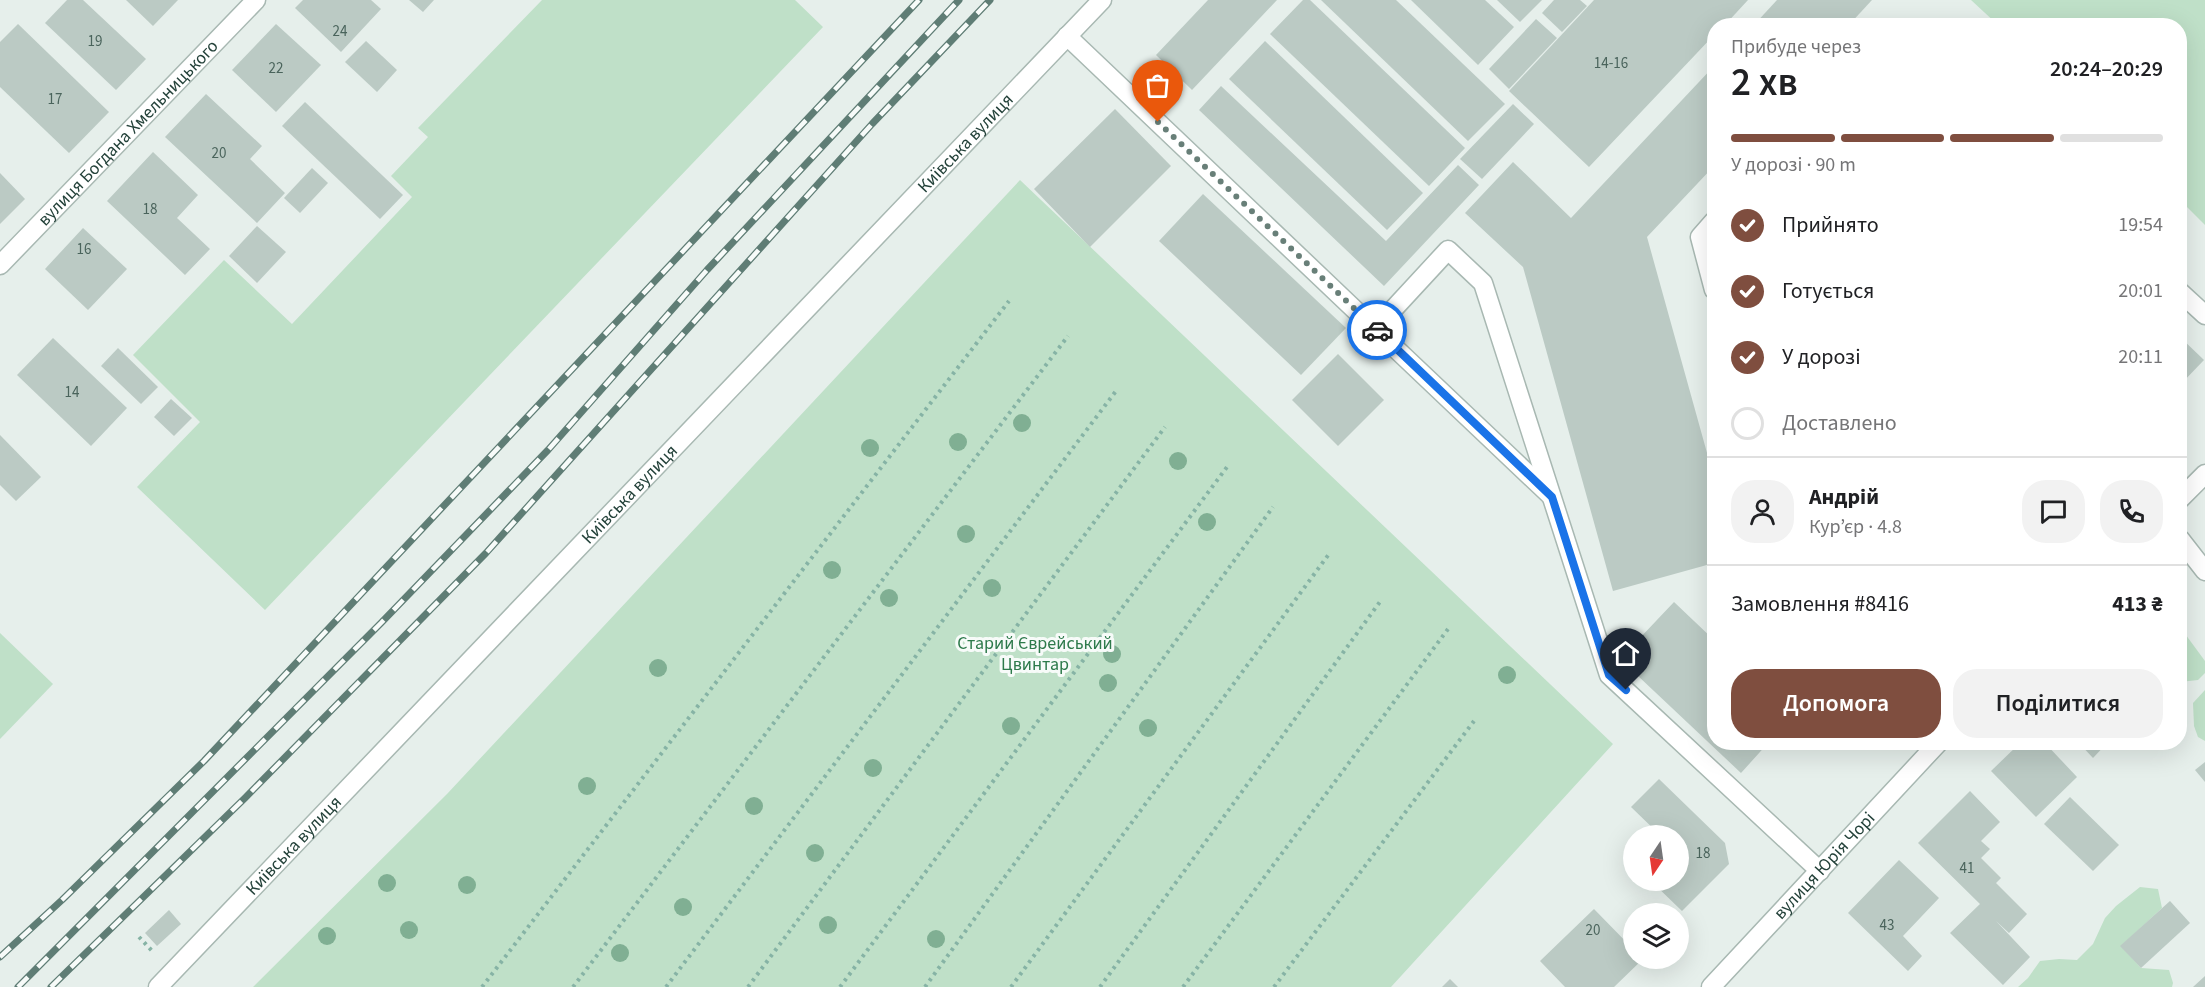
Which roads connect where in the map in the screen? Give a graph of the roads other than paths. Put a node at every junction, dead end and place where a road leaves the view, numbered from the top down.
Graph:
1 (256, 0) edge
2 (1102, 0) edge
3 (1067, 36) junction
4 (1707, 229) edge
5 (1707, 264) edge
6 (0, 265) edge
7 (2187, 298) edge
8 (2205, 315) edge
9 (1376, 329) junction
10 (2205, 474) edge
11 (2187, 492) edge
12 (1552, 497) junction
13 (2187, 548) edge
14 (2205, 571) edge
15 (1932, 750) edge
16 (1820, 871) junction
17 (158, 987) edge
18 (1711, 987) edge

1 - 6 street, вулиця Богдана Хмельницького
2 - 3 street, Київська вулиця
3 - 9 street
3 - 17 street, Київська вулиця
4 - 5 street
7 - 8 street
9 - 12 street
9 - 12 street
10 - 11 street
12 - 16 street
13 - 14 street
15 - 16 street, вулиця Юрія Чорі
16 - 18 street, вулиця Юрія Чорі

